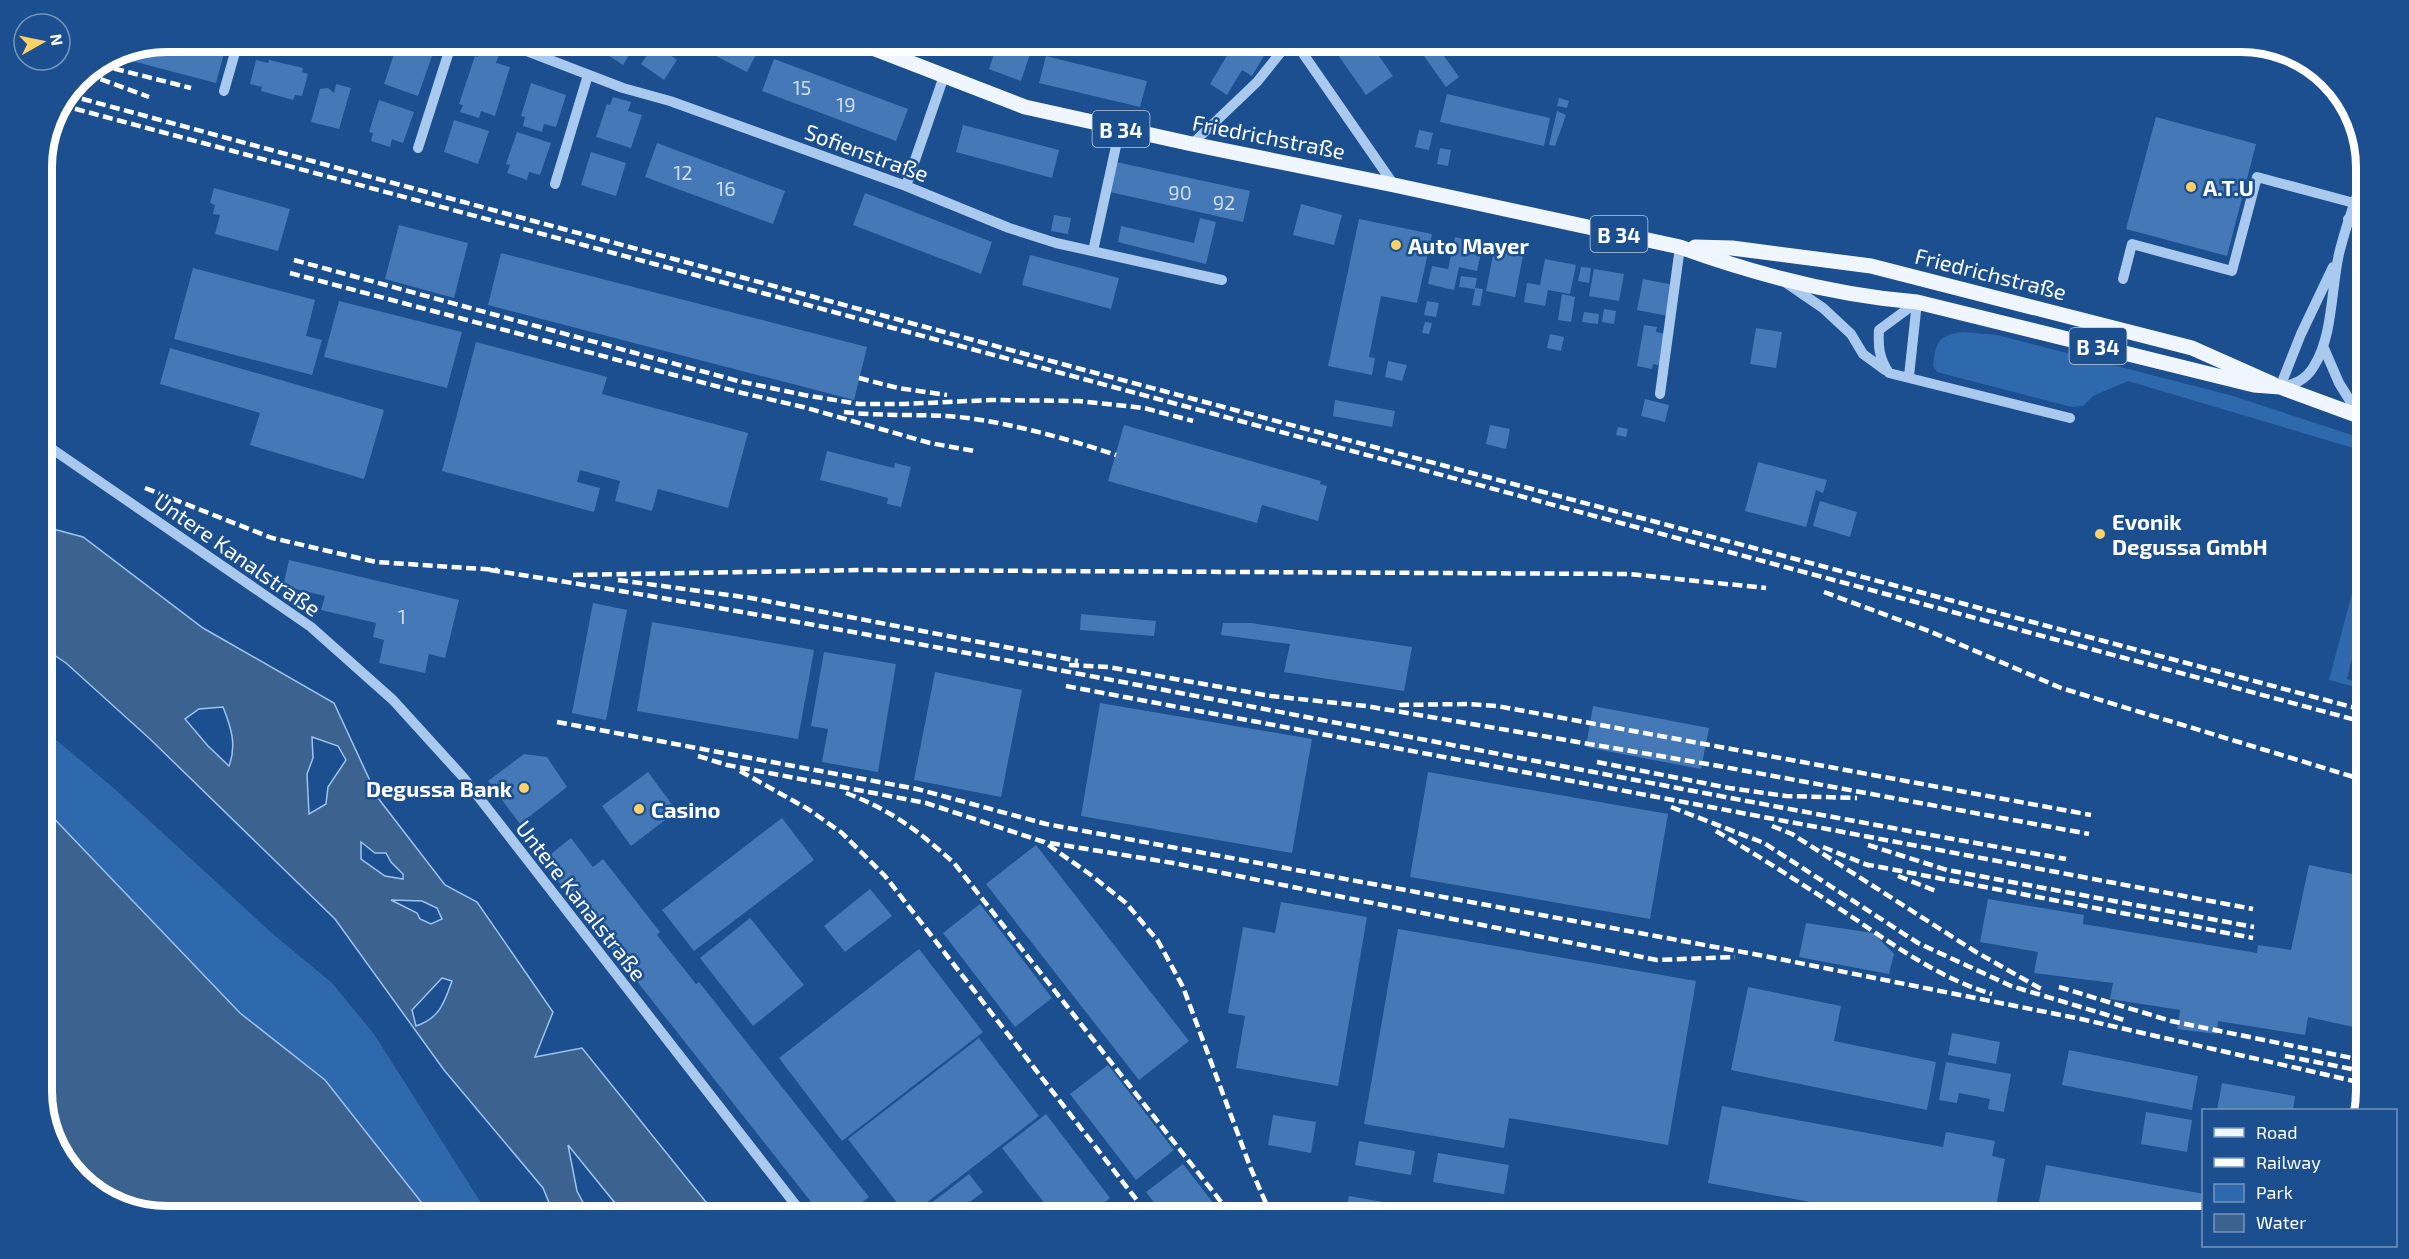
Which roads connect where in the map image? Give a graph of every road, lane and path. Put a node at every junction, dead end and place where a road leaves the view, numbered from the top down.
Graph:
1 (235, 52) edge
2 (449, 52) edge
3 (529, 52) edge
4 (882, 52) edge
5 (1281, 52) edge
6 (1302, 52) edge
7 (588, 75) junction
8 (944, 76) junction
9 (224, 91) dead end
10 (1120, 128) junction
11 (1192, 144) junction
12 (418, 148) dead end
13 (555, 184) dead end
14 (1394, 184) junction
15 (906, 186) junction
16 (2356, 199) edge
17 (2354, 203) junction
18 (2348, 219) junction
19 (2356, 222) edge
20 (1680, 247) junction
21 (1094, 251) junction
22 (2339, 256) junction
23 (1901, 274) junction
24 (1780, 279) junction
25 (2123, 279) dead end
26 (1222, 280) dead end
27 (1953, 286) junction
28 (1917, 302) junction
29 (2323, 346) junction
30 (1889, 373) junction
31 (1909, 376) junction
32 (2280, 387) junction
33 (1660, 394) dead end
34 (2356, 407) edge
35 (2356, 415) edge
36 (2070, 418) dead end
37 (53, 450) edge
38 (797, 1207) edge

1 - 9 street
2 - 12 street
3 - 7 street, Sofienstraße
4 - 8 main road, Friedrichstraße / B 34
5 - 11 street
6 - 14 street
7 - 13 street
7 - 15 street, Sofienstraße
8 - 10 main road, Friedrichstraße / B 34
8 - 15 street
10 - 11 main road, Friedrichstraße / B 34
10 - 21 street
11 - 14 main road, Friedrichstraße / B 34
14 - 20 main road, Friedrichstraße / B 34
15 - 21 street, Sofienstraße
16 - 17 street
17 - 18 street
17 - 25 street
18 - 19 street
18 - 22 street
20 - 23 main road, Friedrichstraße / B 34
20 - 24 main road, Friedrichstraße / B 34
20 - 33 street
21 - 26 street, Sofienstraße
22 - 29 street
22 - 32 street
23 - 27 main road, Friedrichstraße / B 34
23 - 28 main road
24 - 28 main road, Friedrichstraße / B 34
24 - 30 street
27 - 28 main road
27 - 32 main road, Friedrichstraße / B 34
28 - 30 street
28 - 31 street
28 - 32 main road, B 34
29 - 32 street
29 - 34 street
30 - 31 street
31 - 36 street
32 - 35 main road, B 34
37 - 38 street, Untere Kanalstraße

